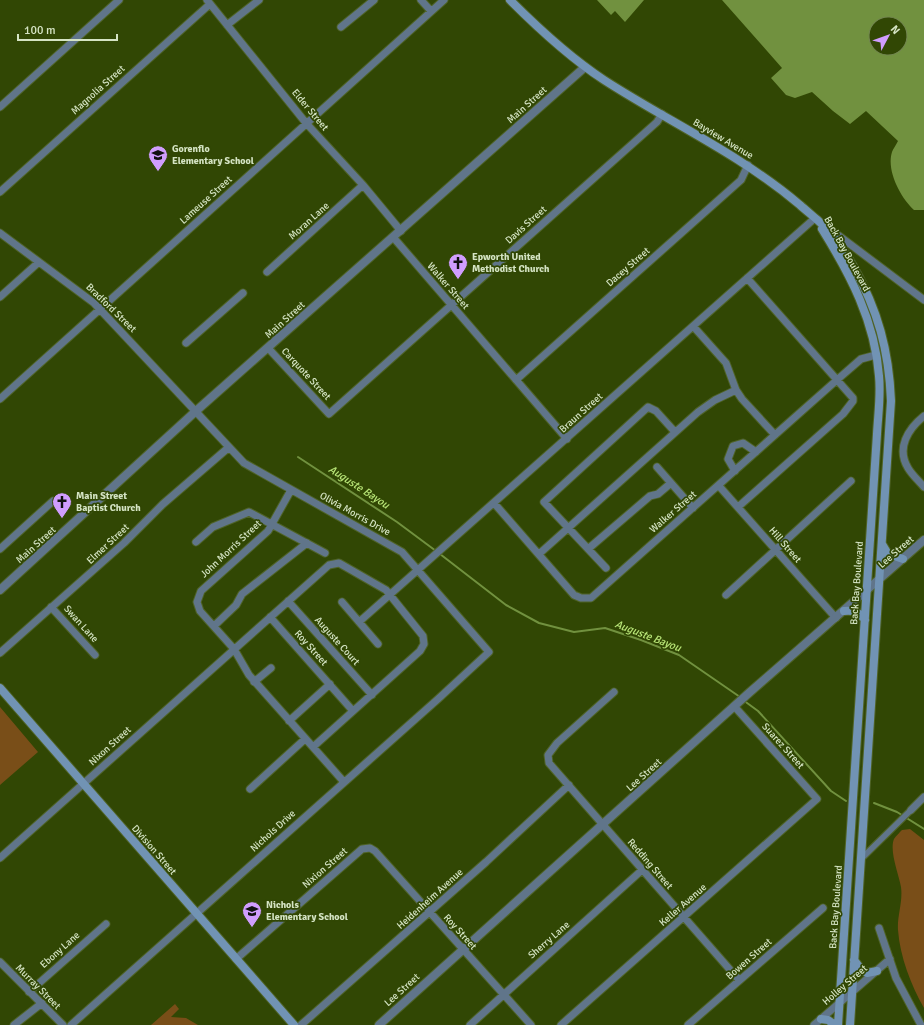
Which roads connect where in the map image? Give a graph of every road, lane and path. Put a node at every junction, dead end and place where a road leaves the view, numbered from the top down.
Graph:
1 (119, 0) edge
2 (259, 0) edge
3 (374, 0) edge
4 (421, 0) edge
5 (444, 0) edge
6 (510, 0) edge
7 (209, 2) edge
8 (431, 11) junction
9 (227, 26) junction
10 (341, 27) dead end
11 (585, 67) junction
12 (0, 107) edge
13 (662, 114) junction
14 (306, 123) junction
15 (748, 165) junction
16 (364, 186) junction
17 (0, 192) edge
18 (815, 218) junction
19 (400, 231) junction
20 (0, 233) edge
21 (393, 237) junction
22 (39, 262) junction
23 (267, 272) dead end
24 (747, 278) junction
25 (243, 293) dead end
26 (0, 297) edge
27 (924, 300) edge
28 (452, 305) junction
29 (99, 309) junction
30 (693, 326) junction
31 (186, 343) dead end
32 (269, 349) junction
33 (876, 355) junction
34 (838, 379) junction
35 (516, 380) junction
36 (736, 390) junction
37 (0, 399) edge
38 (196, 411) junction
39 (329, 414) joint
40 (924, 416) edge
41 (675, 432) junction
42 (775, 435) junction
43 (567, 439) junction
44 (228, 448) junction
45 (756, 452) junction
46 (657, 467) dead end
47 (735, 471) junction
48 (851, 481) dead end
49 (671, 483) junction
50 (719, 486) junction
51 (924, 487) edge
52 (291, 490) junction
53 (53, 501) dead end
54 (494, 503) junction
55 (738, 507) junction
56 (693, 508) junction
57 (272, 524) junction
58 (568, 528) junction
59 (924, 540) edge
60 (196, 542) dead end
61 (307, 543) junction
62 (882, 544) junction
63 (0, 549) edge
64 (588, 549) junction
65 (776, 549) junction
66 (325, 553) dead end
67 (539, 554) junction
68 (903, 559) junction
69 (606, 568) dead end
70 (418, 569) junction
71 (879, 580) junction
72 (0, 590) edge
73 (867, 591) junction
74 (726, 594) dead end
75 (390, 595) junction
76 (288, 601) junction
77 (342, 602) dead end
78 (52, 607) junction
79 (844, 611) junction
80 (270, 617) junction
81 (836, 618) junction
82 (865, 620) junction
83 (360, 622) junction
84 (214, 626) junction
85 (378, 644) dead end
86 (234, 649) junction
87 (489, 652) joint
88 (0, 653) edge
89 (95, 654) dead end
90 (271, 668) dead end
91 (254, 682) junction
92 (330, 684) junction
93 (0, 688) edge
94 (614, 692) dead end
95 (372, 694) junction
96 (736, 705) junction
97 (353, 711) junction
98 (289, 721) junction
99 (305, 739) junction
100 (313, 747) junction
101 (344, 782) junction
102 (83, 784) junction
103 (569, 785) junction
104 (250, 789) dead end
105 (924, 797) edge
106 (817, 799) joint
107 (911, 810) joint
108 (603, 825) junction
109 (375, 851) joint
110 (0, 858) edge
111 (861, 859) junction
112 (642, 870) junction
113 (823, 908) dead end
114 (196, 913) junction
115 (429, 913) junction
116 (684, 917) junction
117 (106, 924) dead end
118 (879, 928) dead end
119 (462, 950) junction
120 (236, 959) junction
121 (890, 959) junction
122 (854, 960) junction
123 (0, 962) edge
124 (876, 971) junction
125 (739, 980) junction
126 (29, 992) junction
127 (852, 993) junction
128 (504, 995) junction
129 (42, 1003) junction
130 (839, 1003) junction
131 (821, 1019) junction
132 (693, 1023) edge
133 (14, 1025) edge
134 (63, 1025) edge
135 (71, 1025) edge
136 (294, 1025) edge
137 (301, 1025) edge
138 (379, 1025) edge
139 (470, 1025) edge
140 (531, 1025) edge
141 (561, 1025) edge
142 (814, 1025) edge
143 (836, 1025) edge
144 (850, 1025) edge
145 (921, 1025) edge

1 - 12 street
2 - 9 street
3 - 10 street
4 - 8 street
5 - 8 street, Lameuse Street
6 - 11 main road, Bayview Avenue
7 - 9 street, Elder Street
7 - 17 street, Magnolia Street
8 - 14 street, Lameuse Street
9 - 14 street, Elder Street
11 - 13 main road, Bayview Avenue
11 - 19 street, Main Street
13 - 15 main road, Bayview Avenue
13 - 28 street, Davis Street
14 - 16 street, Elder Street
14 - 29 street, Lameuse Street
15 - 18 main road, Bayview Avenue
15 - 35 street, Dacey Street
16 - 19 street, Elder Street
16 - 23 street, Moran Lane
18 - 24 street, Braun Street
18 - 27 street, Bayview Avenue
18 - 33 main road, Back Bay Boulevard
18 - 62 main road, Back Bay Boulevard
19 - 21 street, Main Street
20 - 22 street, Bradford Street
21 - 28 street, Walker Street
21 - 32 street, Main Street
22 - 26 street
22 - 29 street, Bradford Street
24 - 30 street, Braun Street
24 - 34 street
25 - 31 street
28 - 35 street, Walker Street
28 - 39 street, Davis Street
29 - 37 street, Lameuse Street
29 - 38 street, Bradford Street
30 - 36 street
30 - 43 street, Braun Street
32 - 38 street, Main Street
32 - 39 street, Carquote Street
33 - 34 street, Walker Street
33 - 73 main road, Back Bay Boulevard
34 - 42 street, Walker Street
34 - 55 street
35 - 43 street, Walker Street
36 - 41 street
36 - 42 street
38 - 44 street, Olivia Morris Drive
38 - 72 street, Main Street
40 - 51 street
41 - 58 street
41 - 58 street
42 - 45 street, Walker Street
43 - 54 street, Braun Street
44 - 52 street, Olivia Morris Drive
44 - 78 street, Elmer Street
45 - 47 street, Walker Street
45 - 47 street
46 - 49 street
47 - 50 street, Walker Street
48 - 65 street
49 - 56 street
49 - 64 street
50 - 55 street, Hill Street
50 - 56 street, Walker Street
52 - 57 street, John Morris Street
52 - 70 street, Olivia Morris Drive
53 - 63 street
54 - 67 street, Walker Street
54 - 70 street, Braun Street
55 - 65 street, Hill Street
56 - 67 street, Walker Street
57 - 60 street
57 - 61 street
57 - 84 street, John Morris Street
58 - 64 street
58 - 67 street
59 - 68 street, Lee Street
61 - 66 street
61 - 84 street
62 - 68 main road
62 - 71 main road, Back Bay Boulevard
64 - 69 street
65 - 74 street
65 - 81 street, Hill Street
68 - 71 street, Lee Street
70 - 75 street, Braun Street
70 - 87 street, Olivia Morris Drive
71 - 73 street, Lee Street
71 - 111 main road, Back Bay Boulevard
73 - 79 street, Lee Street
73 - 82 main road, Back Bay Boulevard
75 - 76 street
75 - 83 street, Braun Street
75 - 95 street
76 - 80 street
76 - 95 street, Auguste Court
77 - 83 street
78 - 88 street, Elmer Street
78 - 89 street, Swan Lane
79 - 81 street, Lee Street
79 - 82 main road
80 - 86 street
80 - 92 street, Roy Street
81 - 96 street, Lee Street
82 - 130 main road, Back Bay Boulevard
83 - 85 street
84 - 86 street
86 - 91 street
86 - 102 street, Nixon Street
87 - 101 street, Nichols Drive
90 - 91 street
91 - 98 street
92 - 97 street, Roy Street
92 - 98 street
93 - 102 main road, Division Street
94 - 103 street, Redding Street
95 - 97 street
96 - 106 street, Suarez Street
96 - 108 street, Lee Street
97 - 100 street
98 - 99 street
99 - 100 street
99 - 104 street
100 - 101 street
101 - 114 street, Nichols Drive
102 - 110 street, Nixon Street
102 - 114 main road, Division Street
103 - 108 street, Redding Street
103 - 115 street, Heidenheim Avenue
105 - 107 street
106 - 116 street, Keller Avenue
107 - 111 street
108 - 112 street, Redding Street
108 - 119 street, Lee Street
109 - 115 street, Roy Street
109 - 120 street, Nixion Street
111 - 122 main road, Back Bay Boulevard
112 - 116 street, Redding Street
112 - 128 street, Sherry Lane
113 - 125 street, Bowen Street
114 - 120 main road, Division Street
114 - 135 street, Nichols Drive
115 - 119 street, Roy Street
115 - 137 street, Heidenheim Avenue
116 - 125 street, Redding Street
116 - 141 street, Keller Avenue
117 - 126 street, Ebony Lane
118 - 121 street
119 - 128 street, Roy Street
119 - 138 street, Lee Street
120 - 136 main road, Division Street
121 - 124 street, Holley Street
121 - 145 street
122 - 124 main road
122 - 127 main road, Back Bay Boulevard
123 - 126 street, Murray Street
124 - 127 street, Holley Street
125 - 132 street, Bowen Street
126 - 129 street, Murray Street
127 - 130 street, Holley Street
127 - 144 main road, Back Bay Boulevard
128 - 139 street, Sherry Lane
128 - 140 street, Roy Street
129 - 133 street
129 - 134 street, Murray Street
130 - 131 street, Holley Street
130 - 143 main road, Back Bay Boulevard
131 - 142 street, Holley Street
131 - 143 main road

